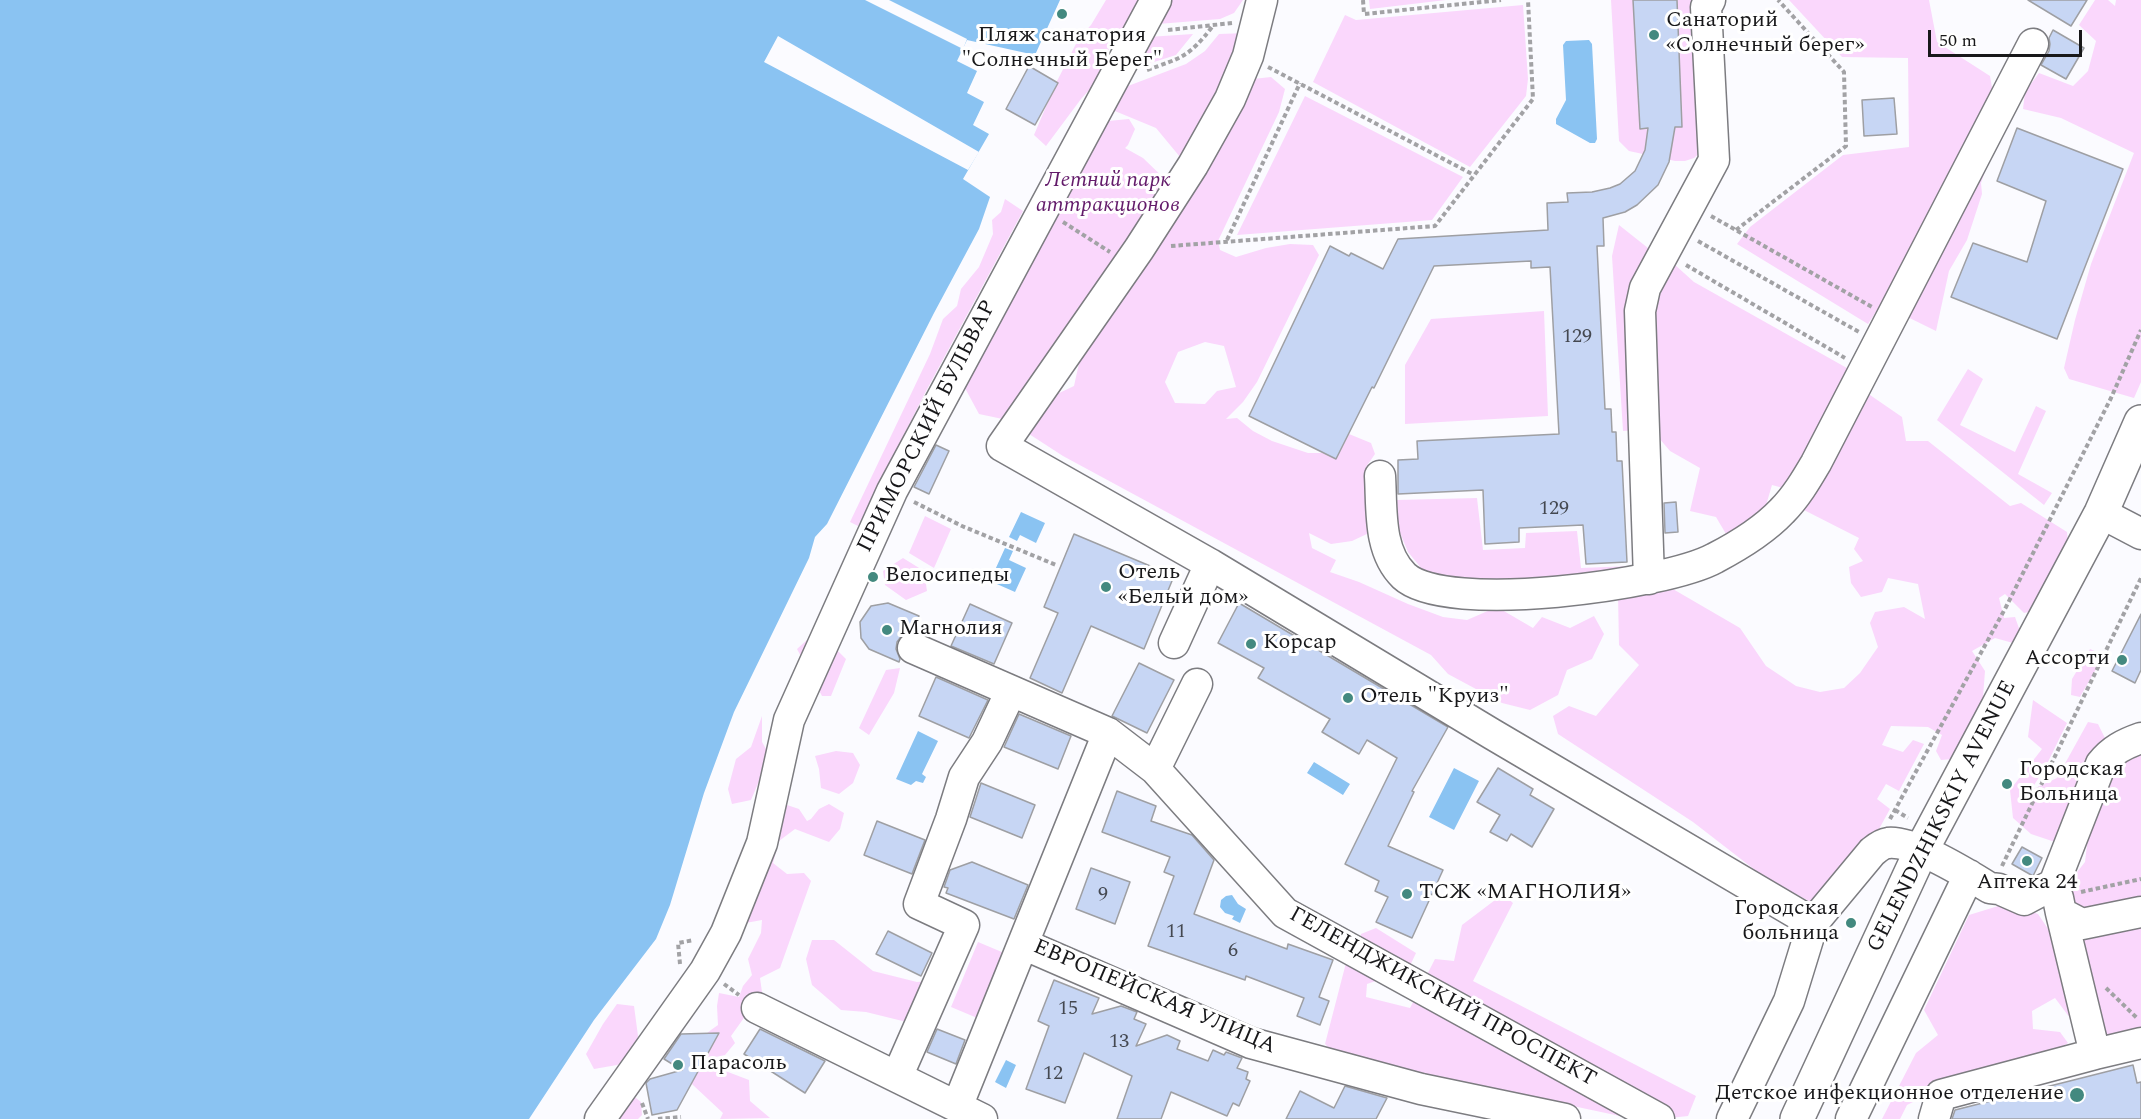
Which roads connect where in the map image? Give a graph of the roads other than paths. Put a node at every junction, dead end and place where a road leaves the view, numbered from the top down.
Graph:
1 (1156, 0) edge
2 (1710, 0) edge
3 (1259, 10) edge
4 (2033, 44) dead end
5 (2141, 422) edge
6 (1380, 476) dead end
7 (2101, 513) junction
8 (2141, 534) edge
9 (1210, 564) junction
10 (1649, 579) junction
11 (1174, 643) dead end
12 (913, 648) dead end
13 (1197, 684) dead end
14 (1011, 691) junction
15 (1108, 733) junction
16 (2141, 738) edge
17 (1155, 769) junction
18 (1921, 850) junction
19 (1980, 881) junction
20 (2057, 898) junction
21 (2141, 912) edge
22 (1813, 923) junction
23 (1023, 944) junction
24 (757, 1008) road end
25 (2141, 1042) edge
26 (2095, 1054) junction
27 (897, 1077) junction
28 (970, 1113) edge
29 (600, 1119) edge
30 (1565, 1119) edge
31 (1659, 1119) edge
32 (1732, 1119) edge
33 (1797, 1119) edge
34 (1851, 1119) edge
35 (1934, 1119) edge

1 - 29 street, ПРИМОРСКИЙ БУЛЬВАР
2 - 10 street
3 - 9 street
4 - 10 street
5 - 7 main road, GELENDZHIKSKIY AVENUE
6 - 10 street
7 - 8 street
7 - 18 main road, GELENDZHIKSKIY AVENUE
9 - 11 street
9 - 22 street
12 - 14 street, ГЕЛЕНДЖИКСКИЙ ПРОСПЕКТ
13 - 17 street
14 - 15 street, ГЕЛЕНДЖИКСКИЙ ПРОСПЕКТ
14 - 27 street
15 - 17 street, ГЕЛЕНДЖИКСКИЙ ПРОСПЕКТ
15 - 23 street
16 - 20 street
17 - 31 street, ГЕЛЕНДЖИКСКИЙ ПРОСПЕКТ
18 - 19 street
18 - 22 street
18 - 33 main road, GELENDZHIKSKIY AVENUE
19 - 20 street
19 - 34 street
20 - 21 street
20 - 26 street
22 - 32 street
23 - 28 street
23 - 30 street, ЕВРОПЕЙСКАЯ УЛИЦА
24 - 27 street
25 - 26 street
26 - 35 street
27 - 28 street

